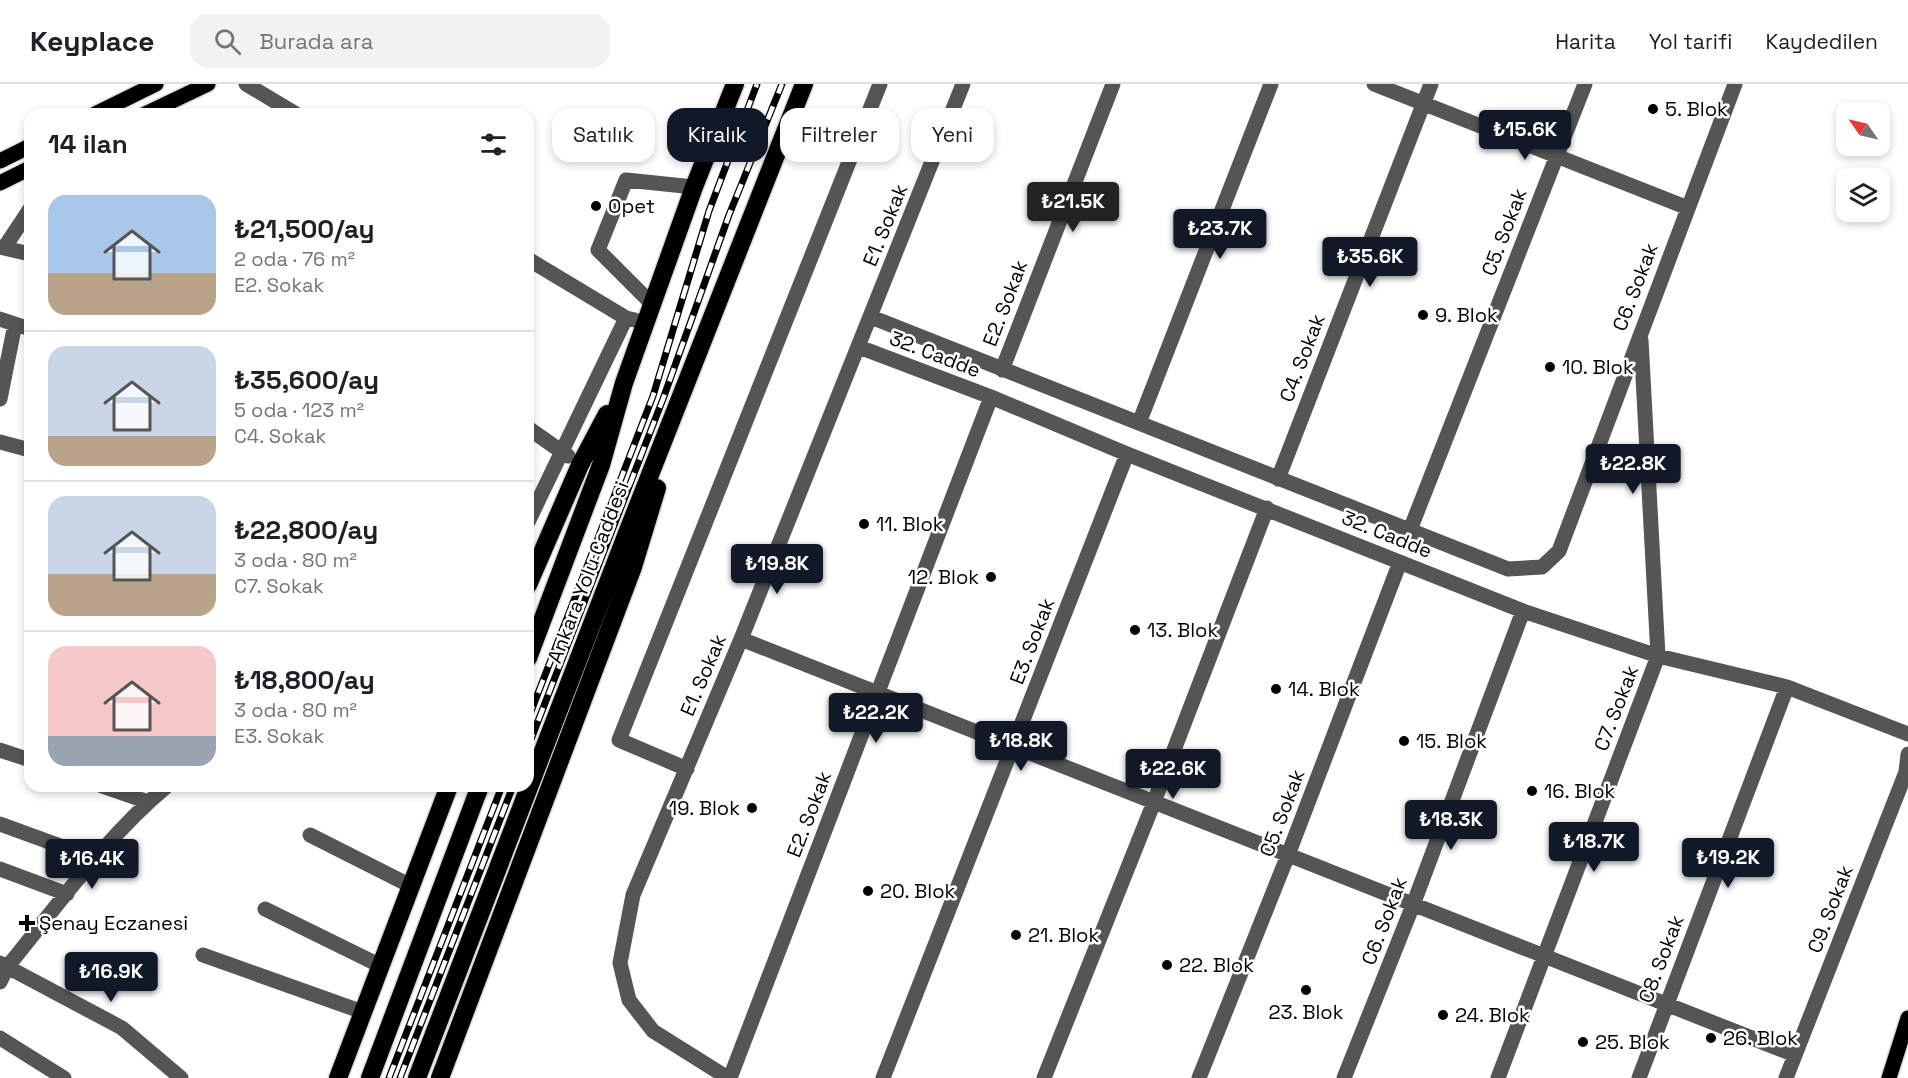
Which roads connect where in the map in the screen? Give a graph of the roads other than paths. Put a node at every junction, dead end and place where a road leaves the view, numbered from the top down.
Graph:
1 (156, 84) edge
2 (208, 84) edge
3 (246, 84) edge
4 (735, 84) edge
5 (804, 84) edge
6 (880, 84) edge
7 (963, 84) edge
8 (1113, 84) edge
9 (1270, 84) edge
10 (1374, 84) edge
11 (1431, 84) edge
12 (1586, 84) edge
13 (1736, 84) edge
14 (1423, 103) junction
15 (107, 108) edge
16 (158, 108) edge
17 (286, 108) edge
18 (24, 149) edge
19 (1557, 156) junction
20 (0, 161) edge
21 (24, 171) edge
22 (0, 183) edge
23 (694, 187) junction
24 (1688, 208) junction
25 (24, 217) edge
26 (2, 247) edge
27 (24, 252) edge
28 (534, 263) edge
29 (653, 305) junction
30 (871, 317) junction
31 (626, 318) junction
32 (7, 322) edge
33 (646, 324) junction
34 (24, 327) edge
35 (1640, 333) junction
36 (859, 347) junction
37 (698, 354) junction
38 (1002, 370) junction
39 (624, 383) junction
40 (991, 398) junction
41 (0, 399) edge
42 (1139, 423) junction
43 (534, 432) edge
44 (0, 442) edge
45 (24, 448) edge
46 (562, 451) junction
47 (1127, 454) junction
48 (580, 465) junction
49 (1278, 479) junction
50 (1267, 508) junction
51 (534, 511) edge
52 (554, 523) junction
53 (534, 524) edge
54 (1410, 530) junction
55 (1400, 562) junction
56 (1542, 567) joint
57 (534, 571) edge
58 (1523, 610) junction
59 (741, 639) junction
60 (534, 642) edge
61 (1658, 656) junction
62 (1786, 687) junction
63 (878, 693) junction
64 (1908, 734) edge
65 (1014, 746) junction
66 (0, 750) edge
67 (1908, 754) edge
68 (24, 758) edge
69 (687, 769) junction
70 (534, 777) edge
71 (119, 792) edge
72 (160, 792) edge
73 (447, 792) edge
74 (478, 792) edge
75 (528, 792) edge
76 (148, 802) junction
77 (1155, 802) junction
78 (0, 824) edge
79 (310, 835) dead end
80 (1288, 855) junction
81 (96, 860) junction
82 (0, 869) edge
83 (411, 886) junction
84 (67, 894) junction
85 (1413, 905) junction
86 (265, 909) dead end
87 (203, 955) dead end
88 (1545, 957) junction
89 (4, 965) edge
90 (381, 966) junction
91 (0, 982) edge
92 (1666, 1005) junction
93 (363, 1012) junction
94 (1908, 1018) edge
95 (0, 1038) edge
96 (1795, 1055) junction
97 (57, 1076) edge
98 (181, 1078) edge
99 (338, 1078) edge
100 (370, 1078) edge
101 (417, 1078) edge
102 (440, 1078) edge
103 (729, 1078) edge
104 (883, 1078) edge
105 (1044, 1078) edge
106 (1199, 1078) edge
107 (1344, 1078) edge
108 (1498, 1078) edge
109 (1638, 1078) edge
110 (1786, 1078) edge
111 (1889, 1078) edge

1 - 15 main road
2 - 16 main road
3 - 17 street
4 - 23 highway, Ankara Yolu Caddesi
5 - 37 highway, Ankara Yolu Caddesi
6 - 69 street
7 - 30 street, E1. Sokak
8 - 38 street, E2. Sokak
9 - 42 street
10 - 14 street
11 - 14 street, C4. Sokak
12 - 19 street, C5. Sokak
13 - 24 street, C6. Sokak
14 - 19 street
14 - 49 street, C4. Sokak
18 - 20 main road
19 - 24 street
19 - 54 street, C5. Sokak
21 - 22 main road
23 - 29 highway, Ankara Yolu Caddesi
23 - 29 street
24 - 35 street, C6. Sokak
25 - 26 street
26 - 27 street
28 - 31 street
29 - 33 highway, Ankara Yolu Caddesi
30 - 36 street, E1. Sokak
30 - 38 street, 32. Cadde
31 - 33 street
31 - 46 street
32 - 34 street
32 - 41 street
33 - 39 highway, Ankara Yolu Caddesi
35 - 56 street, C6. Sokak
35 - 61 street, C7. Sokak
36 - 40 street, 32. Cadde
36 - 59 street, E1. Sokak
37 - 70 highway, Ankara Yolu Caddesi
37 - 102 highway
38 - 42 street, 32. Cadde
39 - 48 highway
39 - 60 highway, Ankara Yolu Caddesi
40 - 47 street, 32. Cadde
40 - 63 street, E2. Sokak
42 - 49 street, 32. Cadde
43 - 46 street
44 - 45 street
46 - 48 street
46 - 51 street
47 - 50 street, 32. Cadde
47 - 65 street, E3. Sokak
48 - 52 highway
49 - 54 street, 32. Cadde
50 - 55 street, 32. Cadde
50 - 77 street
52 - 53 street
52 - 57 highway
54 - 56 street, 32. Cadde
55 - 58 street, 32. Cadde
55 - 80 street, C5. Sokak
58 - 61 street, 32. Cadde
58 - 85 street, C6. Sokak
59 - 63 street
59 - 69 street, E1. Sokak
61 - 62 street, 32. Cadde
61 - 88 street, C7. Sokak
62 - 64 street, 32. Cadde
62 - 92 street, C8. Sokak
63 - 65 street
63 - 103 street, E2. Sokak
65 - 77 street
65 - 104 street, E3. Sokak
66 - 68 street
67 - 96 street, C9. Sokak
69 - 103 street, E1. Sokak
71 - 76 street
72 - 76 street
73 - 83 highway
74 - 100 highway
75 - 101 highway, Ankara Yolu Caddesi
76 - 81 street
77 - 80 street
77 - 105 street
78 - 81 street
79 - 83 street
80 - 85 street
80 - 106 street, C5. Sokak
81 - 84 street
82 - 84 street
83 - 90 highway
84 - 89 street
85 - 88 street
85 - 107 street, C6. Sokak
86 - 90 street
87 - 93 street
88 - 92 street
88 - 108 street, C7. Sokak
89 - 91 street
89 - 98 street
90 - 93 highway
92 - 96 street
92 - 109 street, C8. Sokak
93 - 99 highway
94 - 111 main road
95 - 97 street
96 - 110 street, C9. Sokak

